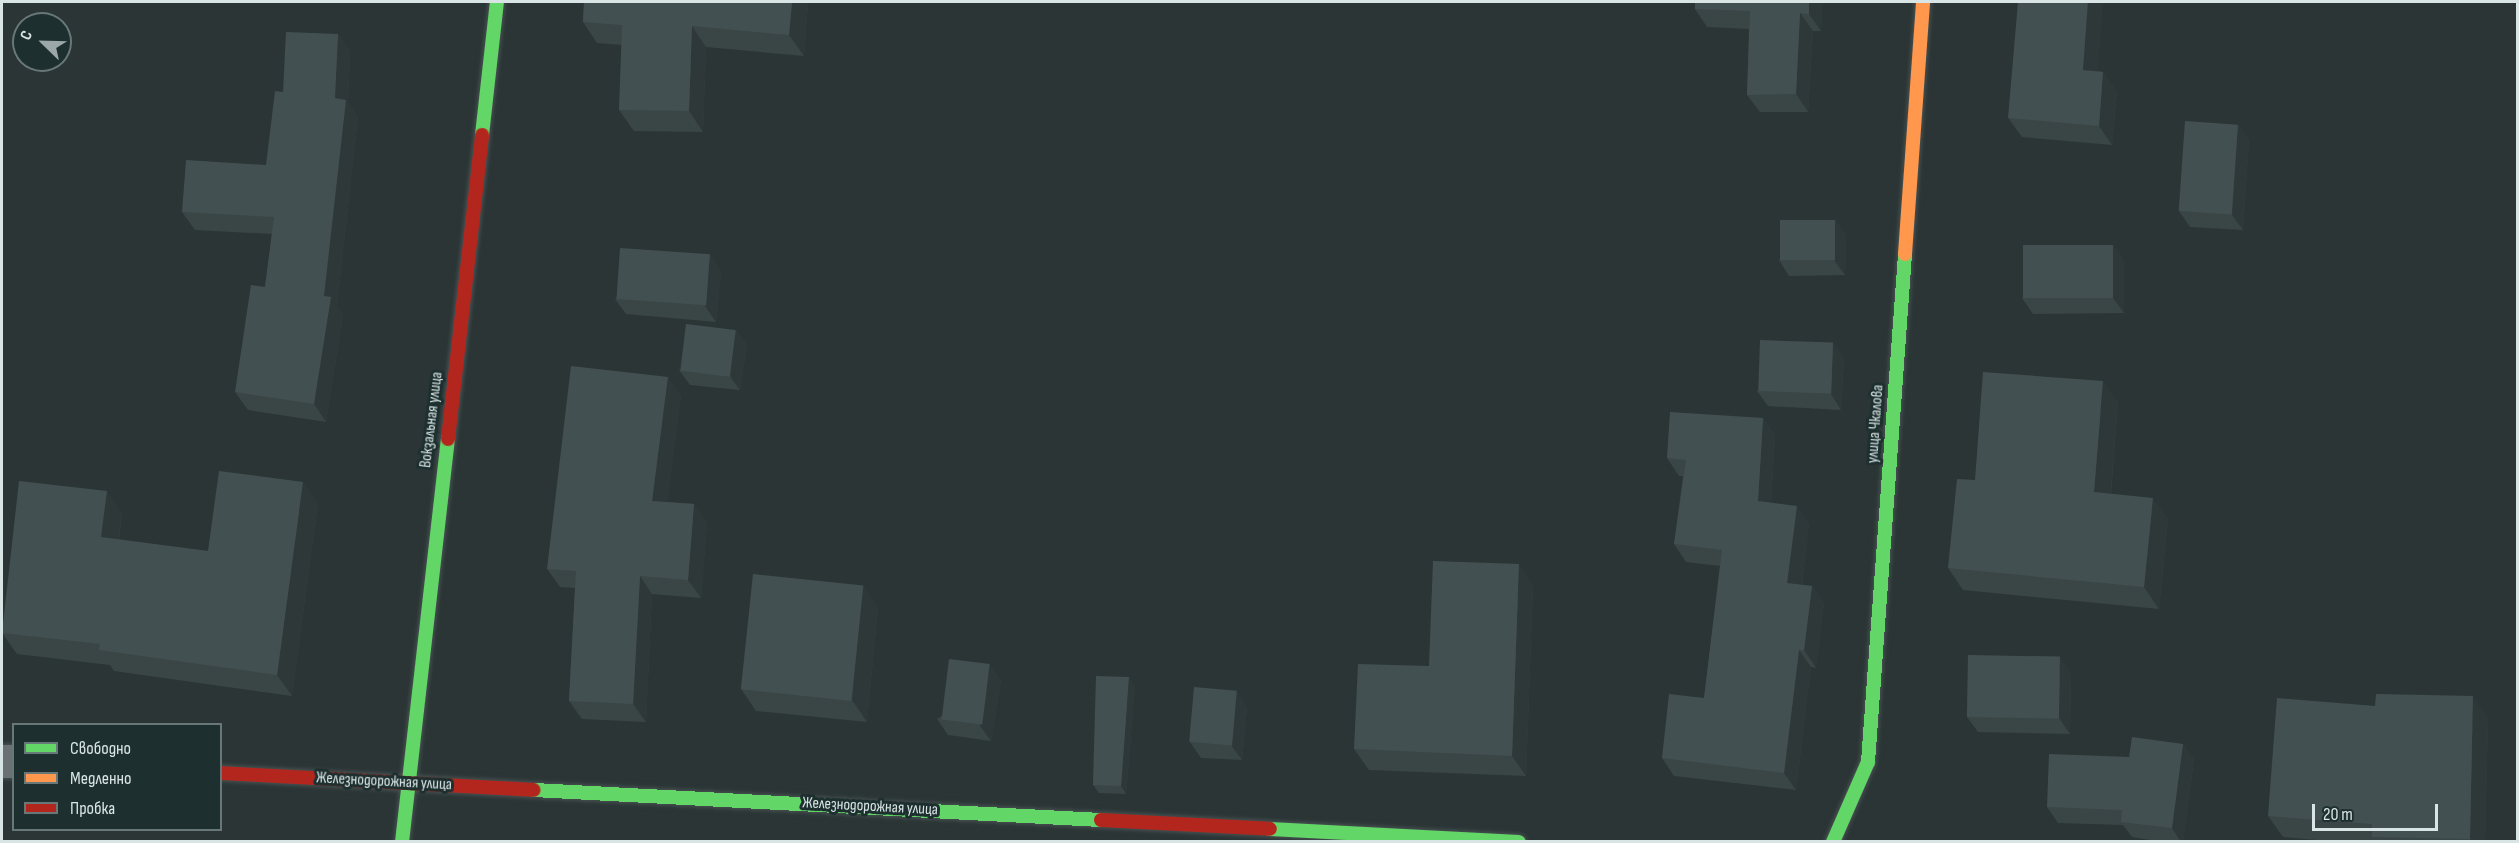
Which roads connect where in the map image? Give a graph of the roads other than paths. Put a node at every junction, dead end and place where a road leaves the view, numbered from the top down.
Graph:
1 (497, 2) edge
2 (1923, 2) edge
3 (222, 773) edge
4 (407, 783) junction
5 (402, 842) edge
6 (1519, 842) edge
7 (1833, 842) edge

1 - 4 street, Вокзальная улица
2 - 7 street, улица Чкалова
3 - 4 street, Железнодорожная улица
4 - 5 street, Вокзальная улица
4 - 6 street, Железнодорожная улица

